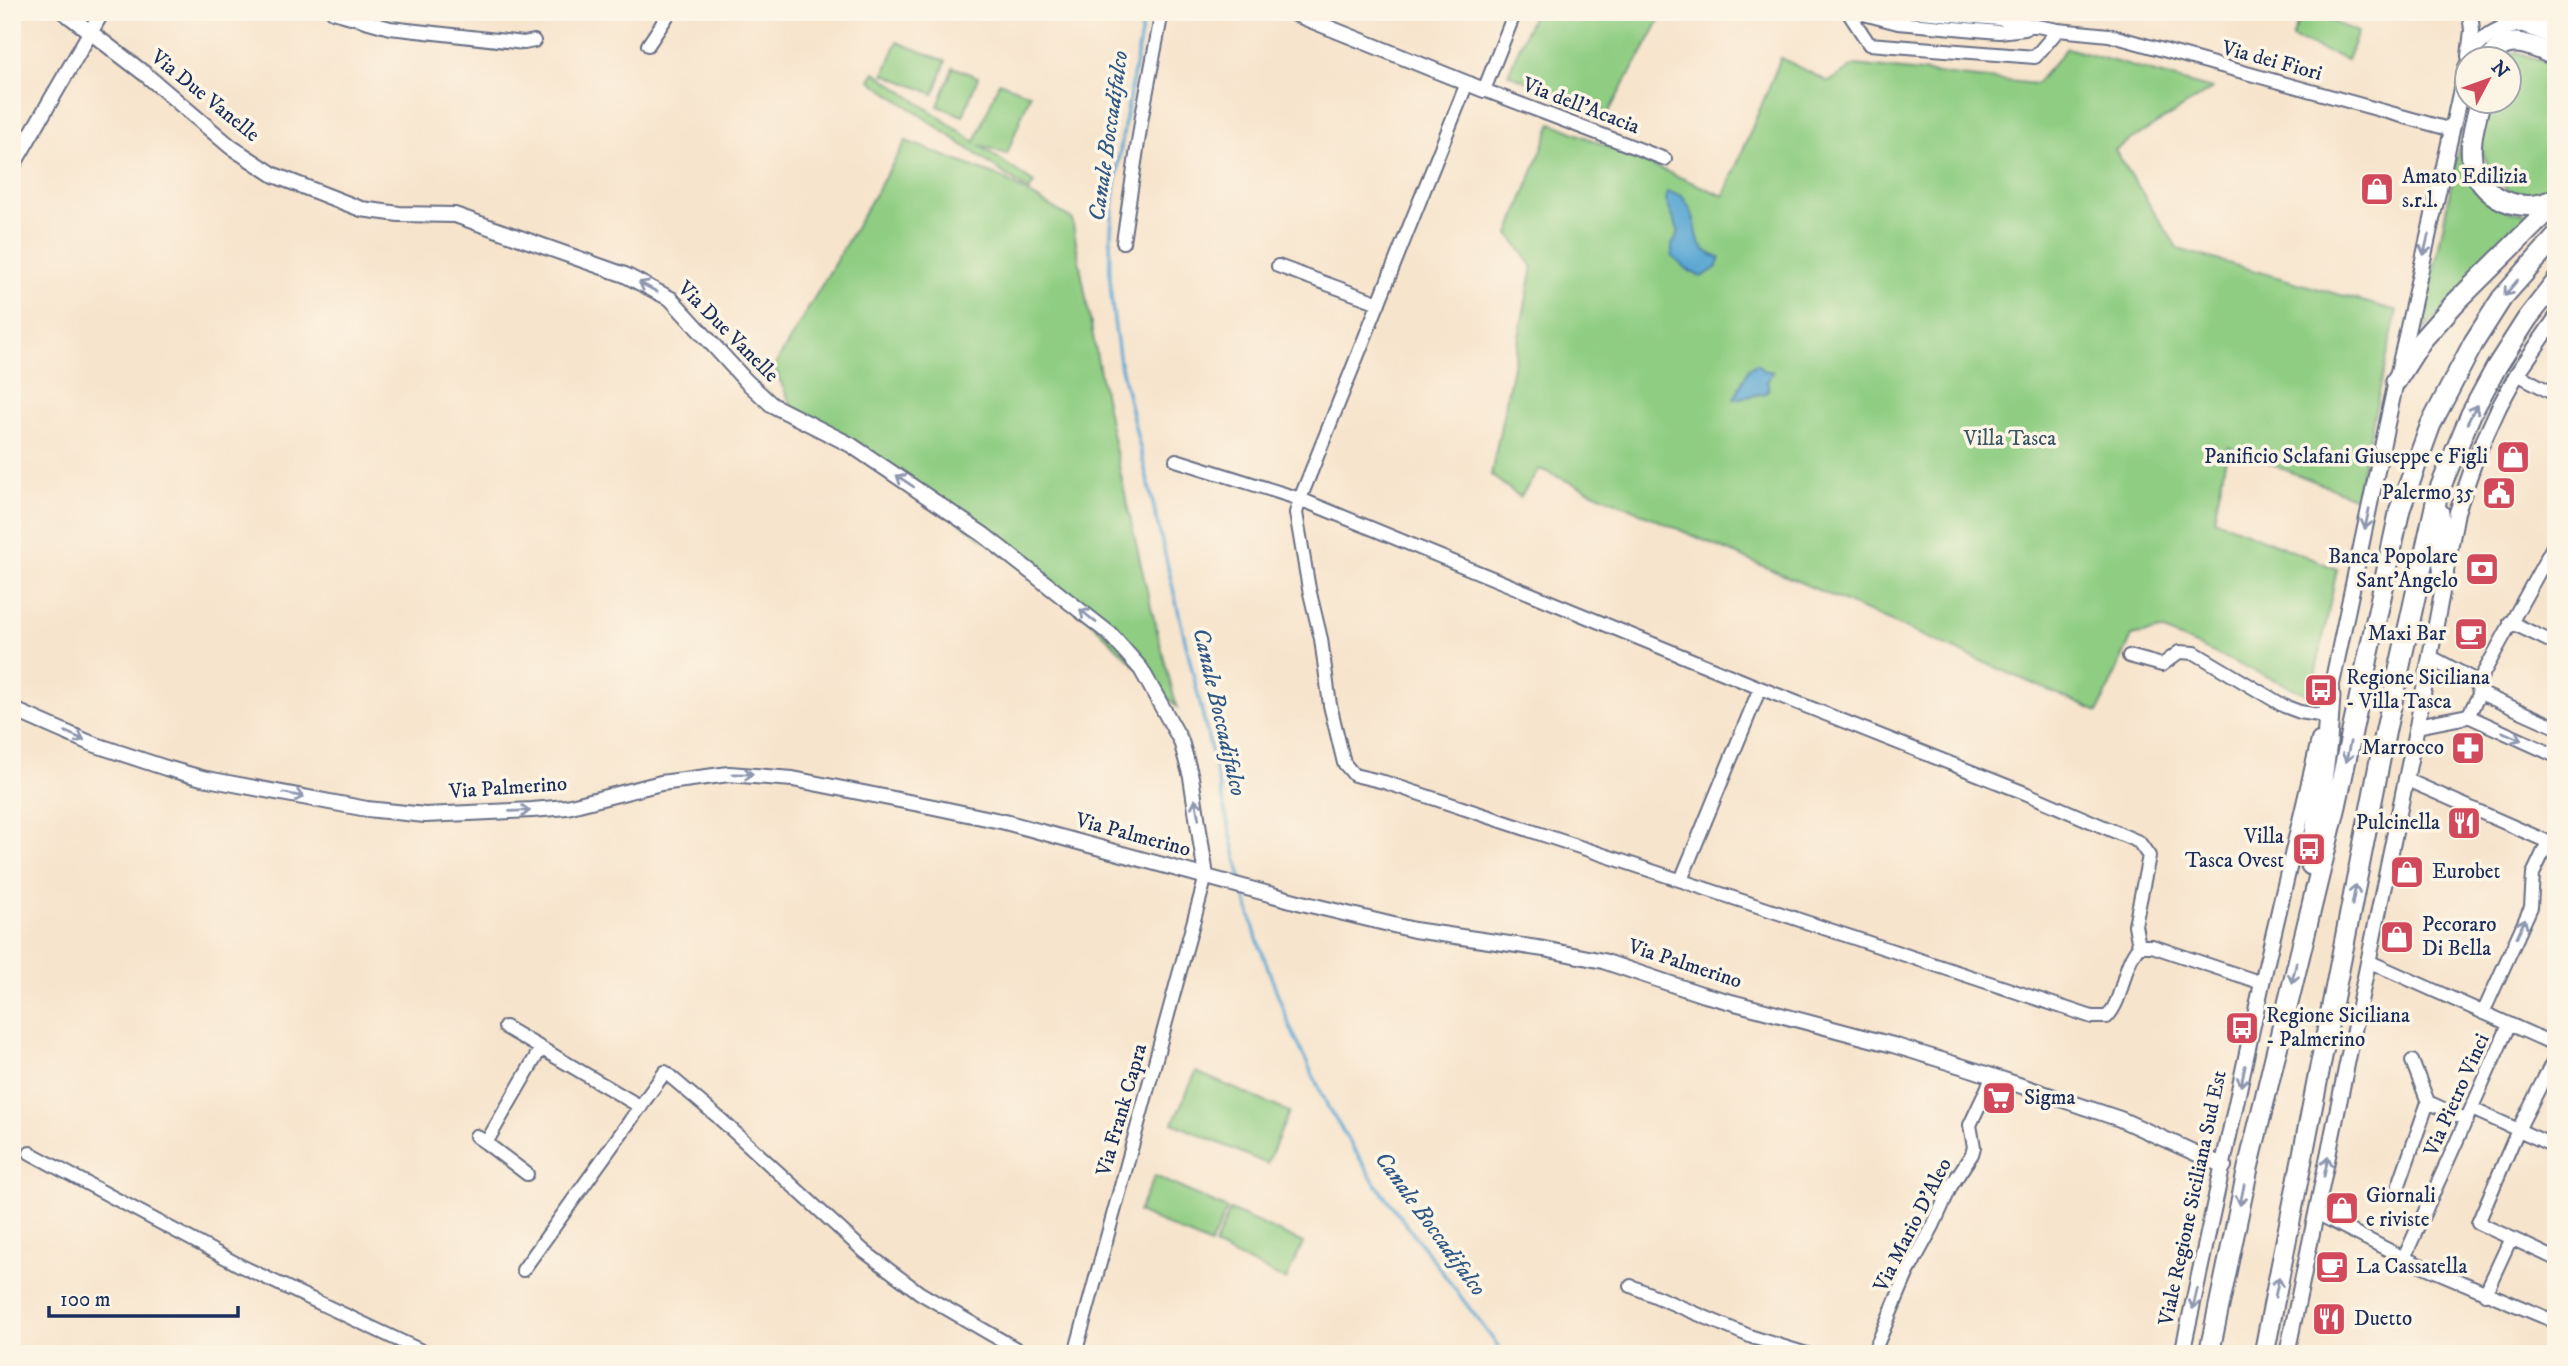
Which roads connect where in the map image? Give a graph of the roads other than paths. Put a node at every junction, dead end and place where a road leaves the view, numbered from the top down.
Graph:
1 (64, 12) edge
2 (102, 12) edge
3 (333, 12) edge
4 (670, 12) edge
5 (1163, 12) edge
6 (1290, 12) edge
7 (1515, 12) edge
8 (1848, 12) edge
9 (1870, 12) edge
10 (1921, 12) edge
11 (2470, 12) edge
12 (2497, 12) edge
13 (1859, 13) edge
14 (2526, 24) junction
15 (2040, 27) junction
16 (2058, 30) junction
17 (90, 32) junction
18 (2556, 36) edge
19 (534, 41) dead end
20 (648, 45) dead end
21 (2470, 46) edge
22 (2480, 46) edge
23 (2502, 46) edge
24 (2556, 56) edge
25 (1466, 83) junction
26 (1484, 90) junction
27 (2455, 116) edge
28 (2477, 116) edge
29 (2452, 130) junction
30 (1665, 159) dead end
31 (12, 167) edge
32 (2556, 201) edge
33 (2556, 237) edge
34 (1123, 242) dead end
35 (1278, 266) dead end
36 (2556, 282) edge
37 (1379, 303) junction
38 (2556, 318) edge
39 (2517, 374) junction
40 (2396, 381) junction
41 (2556, 395) edge
42 (1176, 460) dead end
43 (2438, 493) junction
44 (1300, 499) junction
45 (2556, 541) edge
46 (2444, 581) junction
47 (2510, 622) junction
48 (2556, 644) edge
49 (2129, 656) dead end
50 (2431, 657) junction
51 (1760, 688) junction
52 (2479, 688) junction
53 (2330, 696) junction
54 (12, 709) edge
55 (2325, 716) junction
56 (2468, 716) junction
57 (2417, 726) junction
58 (2556, 727) edge
59 (2556, 756) edge
60 (2405, 779) junction
61 (2552, 843) edge
62 (1206, 876) junction
63 (1681, 880) junction
64 (2306, 921) junction
65 (2139, 946) junction
66 (2368, 961) junction
67 (2262, 983) junction
68 (2483, 1013) junction
69 (2509, 1025) junction
70 (505, 1027) dead end
71 (2556, 1045) edge
72 (541, 1048) junction
73 (2556, 1055) edge
74 (2412, 1061) dead end
75 (1993, 1076) junction
76 (2428, 1102) junction
77 (640, 1107) junction
78 (2469, 1114) junction
79 (2518, 1130) junction
80 (2556, 1147) edge
81 (30, 1153) dead end
82 (2224, 1166) junction
83 (527, 1174) dead end
84 (2399, 1185) dead end
85 (2316, 1213) junction
86 (2511, 1238) junction
87 (2404, 1258) junction
88 (2556, 1259) edge
89 (523, 1270) dead end
90 (1631, 1286) dead end
91 (2485, 1294) junction
92 (2556, 1322) edge
93 (428, 1354) edge
94 (1025, 1354) edge
95 (1075, 1354) edge
96 (1807, 1354) edge
97 (1873, 1354) edge
98 (2182, 1354) edge
99 (2209, 1354) edge
100 (2264, 1354) edge
101 (2287, 1354) edge

1 - 17 street, Via Due Vanelle
2 - 17 street
3 - 19 street
4 - 20 street
5 - 34 street
6 - 25 street
7 - 26 street
8 - 16 street
9 - 13 street, Via dei Fiori
10 - 15 street, Via dei Fiori
11 - 21 street, Viale Regione Siciliana Sud Est
12 - 14 main road
13 - 15 street, Via dei Fiori
14 - 18 main road
14 - 22 street
15 - 16 street, Via dei Fiori
16 - 29 street, Via dei Fiori
17 - 31 street
62 -> 17 street, Via Due Vanelle
23 - 24 main road
25 - 26 street
25 - 37 street
26 - 30 street, Via dell'Acacia
27 - 29 street, Viale Regione Siciliana Sud Est
28 - 32 main road
29 -> 40 street, Viale Regione Siciliana Sud Est
32 - 40 main road
33 -> 64 main road
35 - 37 street
43 -> 36 main road
37 - 44 street
38 - 39 street
39 - 41 street
39 - 46 street
40 -> 53 street, Viale Regione Siciliana Sud Est
42 - 44 street
43 - 46 main road
100 -> 43 main road
44 - 51 street
44 - 63 street
45 - 47 street
46 - 50 street
47 - 48 street
47 - 52 street
49 - 55 street
50 - 52 street
50 - 57 street
51 - 63 street
51 - 65 street
52 - 56 street
52 - 58 street
53 - 55 street, Viale Regione Siciliana Sud Est
53 - 64 main road
54 -> 62 street, Via Palmerino
55 - 67 street, Viale Regione Siciliana Sud Est
56 - 57 street
56 -> 59 street
57 - 60 street
60 - 61 street
60 - 66 street
68 -> 61 street
62 - 75 street, Via Palmerino
62 - 95 street, Via Frank Capra
63 - 65 street
64 -> 99 main road
65 - 67 street
66 - 68 street
85 -> 66 street
67 -> 82 street, Viale Regione Siciliana Sud Est
68 - 69 street
69 - 71 street
69 - 78 street, Via Pietro Vinci
70 - 72 street
72 - 77 street
72 - 83 street
73 - 79 street
74 - 76 street
75 - 82 street, Via Palmerino
75 - 97 street, Via Mario D'Aleo
76 - 78 street
76 - 84 street
77 - 89 street
77 - 94 street
78 - 79 street
78 - 87 street, Via Pietro Vinci
79 - 80 street
79 - 86 street
81 - 93 street
82 -> 98 street, Viale Regione Siciliana Sud Est
85 - 87 street
85 - 101 street
86 - 88 street
86 - 91 street
87 - 91 street
90 - 96 street
91 - 92 street

